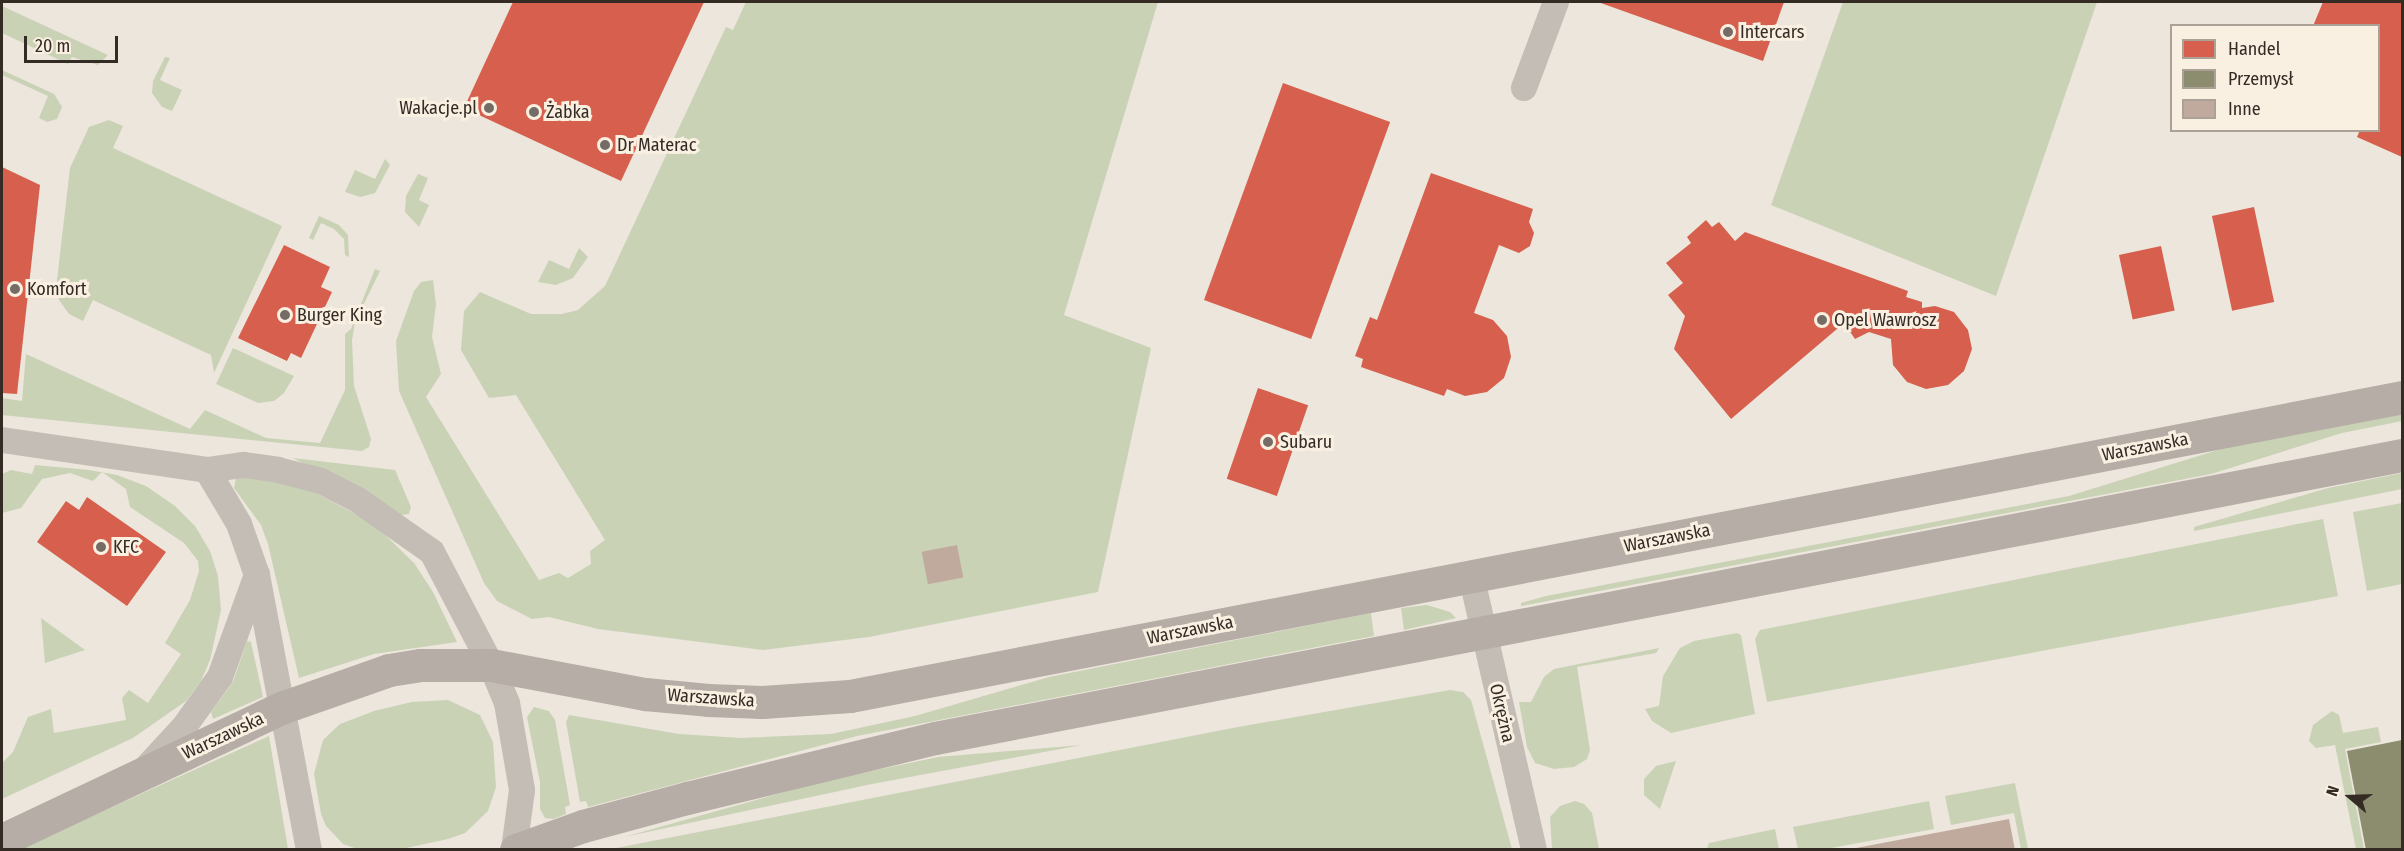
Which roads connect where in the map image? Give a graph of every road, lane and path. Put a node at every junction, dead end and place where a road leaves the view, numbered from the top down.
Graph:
1 (1556, 2) edge
2 (1524, 88) dead end
3 (2403, 397) edge
4 (2, 441) edge
5 (2403, 455) edge
6 (207, 470) junction
7 (257, 574) junction
8 (1471, 575) junction
9 (1485, 633) junction
10 (491, 665) junction
11 (284, 707) junction
12 (139, 776) junction
13 (2, 840) edge
14 (309, 849) edge
15 (515, 849) edge
16 (1533, 849) edge

1 - 2 street
3 - 8 main road, Warszawska
4 - 6 street
5 - 9 main road
6 - 7 street
6 - 10 street
7 - 11 street
7 - 12 street
8 - 9 street, Okrężna
8 - 10 main road, Warszawska
9 - 15 main road
9 - 16 street, Okrężna
10 - 11 main road, Warszawska
10 - 15 street
11 - 12 main road, Warszawska
11 - 14 street
12 - 13 main road, Warszawska

